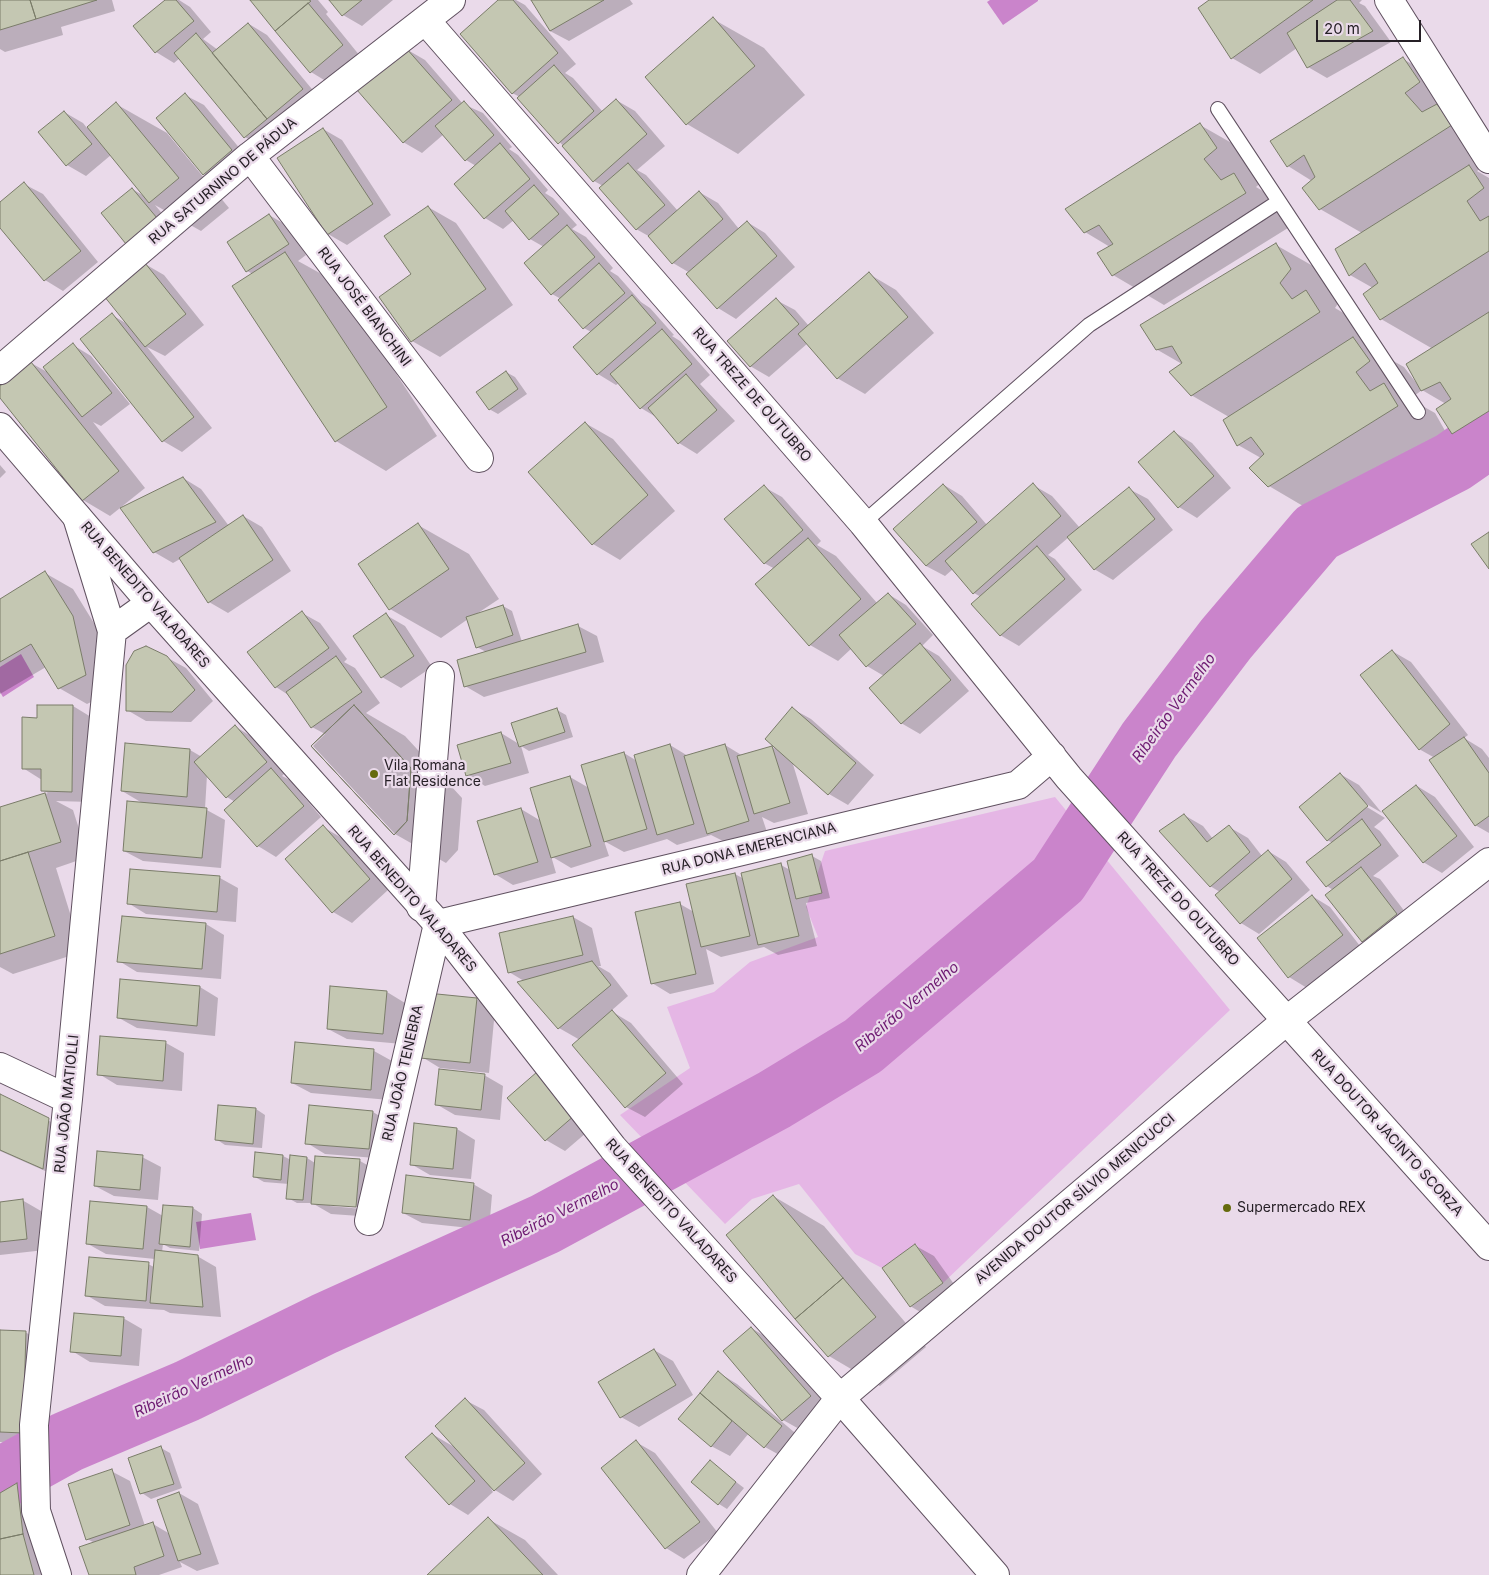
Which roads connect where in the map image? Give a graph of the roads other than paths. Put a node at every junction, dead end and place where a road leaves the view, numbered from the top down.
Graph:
1 (451, 0) edge
2 (1389, 0) edge
3 (426, 21) junction
4 (1218, 109) dead end
5 (250, 156) junction
6 (1489, 159) edge
7 (1278, 202) junction
8 (0, 370) edge
9 (1418, 412) dead end
10 (0, 427) edge
11 (479, 458) dead end
12 (77, 517) junction
13 (863, 523) junction
14 (151, 603) junction
15 (112, 631) junction
16 (440, 676) dead end
17 (1052, 756) junction
18 (1069, 778) joint
19 (1489, 862) edge
20 (430, 916) junction
21 (1286, 1021) junction
22 (0, 1067) edge
23 (68, 1099) junction
24 (369, 1221) dead end
25 (1489, 1246) edge
26 (840, 1398) junction
27 (57, 1575) edge
28 (701, 1575) edge
29 (996, 1575) edge

1 - 3 street, RUA SATURNINO DE PÁDUA
2 - 6 street
3 - 5 street, RUA SATURNINO DE PÁDUA
3 - 13 street, RUA TREZE DE OUTUBRO
4 - 7 lane
5 - 8 street, RUA SATURNINO DE PÁDUA
5 - 11 street, RUA JOSÉ BIANCHINI
7 - 9 lane
7 - 13 lane
10 - 12 street, RUA BENEDITO VALADARES
12 - 14 street, RUA BENEDITO VALADARES
12 - 15 street, RUA JOÃO MATIOLLI
13 - 17 street, RUA TREZE DE OUTUBRO
14 - 15 street
14 - 20 street, RUA BENEDITO VALADARES
15 - 23 street, RUA JOÃO MATIOLLI
16 - 20 street, RUA JOÃO TENEBRA
17 - 18 street, RUA TREZE DE OUTUBRO
17 - 20 street, RUA DONA EMERENCIANA
18 - 21 street, RUA TREZE DO OUTUBRO
19 - 21 street, AVENIDA DOUTOR SÍLVIO MENICUCCI
20 - 24 street, RUA JOÃO TENEBRA
20 - 26 street, RUA BENEDITO VALADARES
21 - 25 street, RUA DOUTOR JACINTO SCORZA
21 - 26 street, AVENIDA DOUTOR SÍLVIO MENICUCCI
22 - 23 street
23 - 27 street, RUA JOÃO MATIOLLI
26 - 28 street, AVENIDA DOUTOR SÍLVIO MENICUCCI
26 - 29 street, RUA BENEDITO VALADARES

